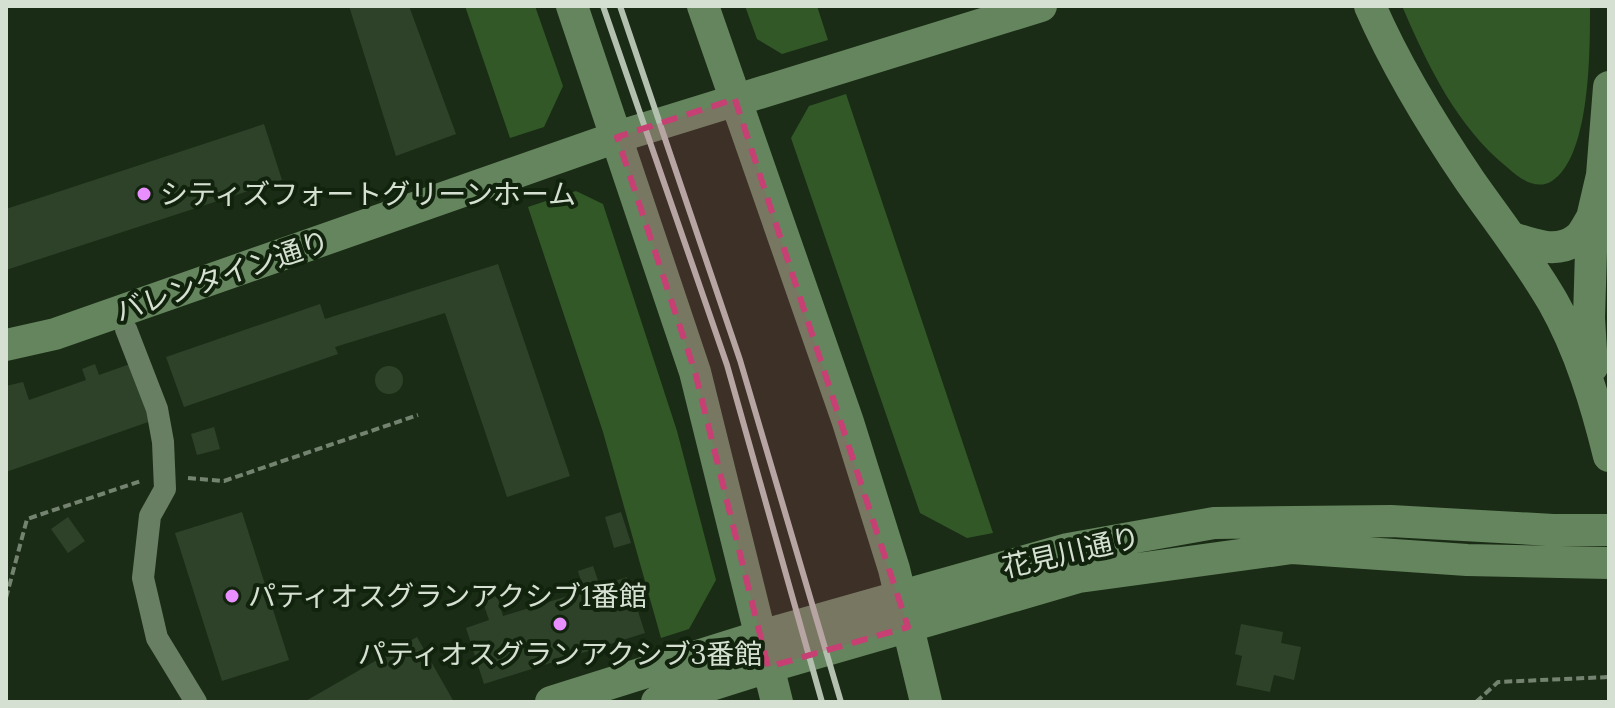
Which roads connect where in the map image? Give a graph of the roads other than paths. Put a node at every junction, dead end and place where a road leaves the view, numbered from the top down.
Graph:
1 (572, 6) edge
2 (703, 6) edge
3 (1041, 6) edge
4 (1370, 6) edge
5 (1609, 87) edge
6 (735, 99) junction
7 (617, 137) junction
8 (1592, 218) junction
9 (1513, 238) junction
10 (126, 329) dead end
11 (6, 345) edge
12 (1600, 421) junction
13 (1609, 456) edge
14 (1609, 530) edge
15 (1609, 563) edge
16 (900, 595) junction
17 (908, 627) junction
18 (764, 652) junction
19 (196, 702) edge
20 (551, 702) edge
21 (657, 702) edge
22 (777, 702) edge
23 (926, 702) edge

1 - 7 street
2 - 6 street
3 - 6 street, バレンタイン通り
4 - 9 street
5 - 8 street
6 - 7 street, バレンタイン通り
6 - 16 street
7 - 11 street, バレンタイン通り
7 - 18 street
8 - 9 street
8 - 12 street
9 - 12 street
10 - 19 street
12 - 13 street
14 - 16 street, 花見川通り
15 - 17 street, 花見川通り
16 - 17 street
16 - 18 street, 花見川通り
17 - 18 street, 花見川通り
17 - 23 street
18 - 20 street, 花見川通り
18 - 21 street, 花見川通り
18 - 22 street

